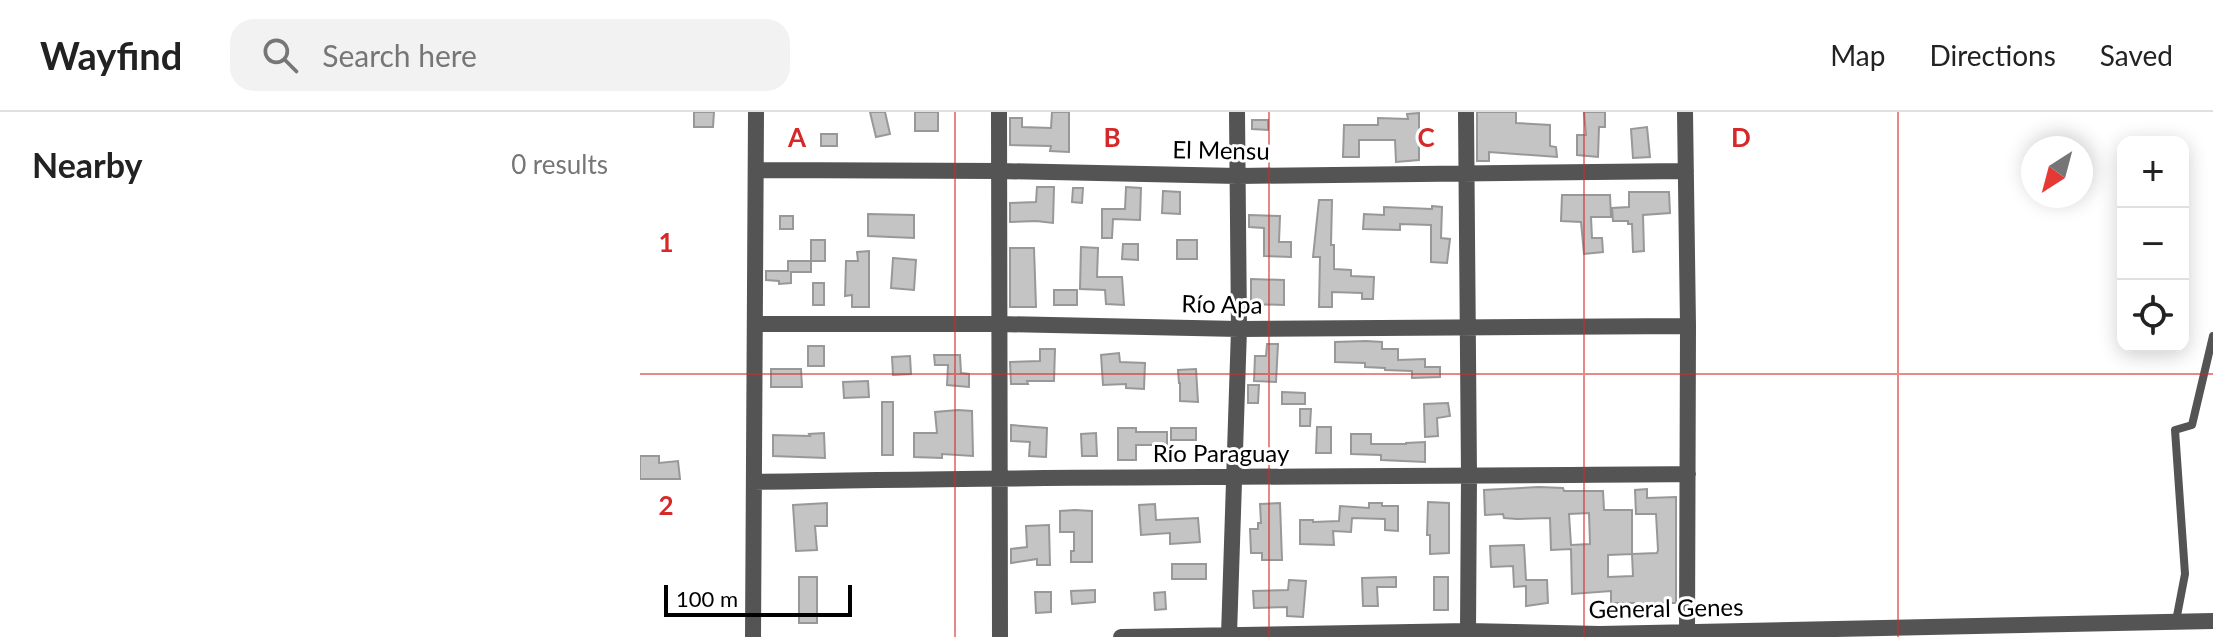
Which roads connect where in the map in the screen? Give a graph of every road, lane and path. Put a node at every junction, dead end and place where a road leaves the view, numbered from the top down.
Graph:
1 (756, 112) edge
2 (999, 112) edge
3 (1237, 112) edge
4 (1466, 112) edge
5 (1685, 112) edge
6 (756, 170) junction
7 (999, 171) junction
8 (1686, 171) junction
9 (1467, 175) junction
10 (1238, 176) junction
11 (755, 324) junction
12 (999, 324) junction
13 (1688, 326) junction
14 (1239, 329) junction
15 (1468, 329) junction
16 (2213, 336) edge
17 (1688, 474) junction
18 (1469, 476) junction
19 (999, 477) junction
20 (1235, 478) junction
21 (754, 482) junction
22 (2176, 621) junction
23 (2213, 621) edge
24 (1468, 631) junction
25 (1229, 635) junction
26 (1687, 635) edge
27 (1211, 636) edge
28 (753, 637) edge
29 (1000, 637) edge
30 (1121, 637) edge

1 - 6 street
2 - 7 street
3 - 10 street
4 - 9 street
5 - 8 street
6 - 7 street, El Mensu
6 - 11 street
7 - 10 street, El Mensu
7 - 12 street
8 - 9 street, El Mensu
8 - 13 street
9 - 10 street, El Mensu
9 - 15 street
10 - 14 street
11 - 12 street, Río Apa
11 - 21 street
12 - 14 street, Río Apa
12 - 19 street
13 - 15 street, Río Apa
13 - 17 street
14 - 15 street, Río Apa
14 - 20 street
15 - 18 street
16 - 22 lane
17 - 18 street, Río Paraguay
17 - 26 street
18 - 20 street, Río Paraguay
18 - 24 street
19 - 20 street, Río Paraguay
19 - 21 street, Río Paraguay
19 - 29 street
20 - 25 street
21 - 28 street
22 - 23 street, General Genes
22 - 26 street, General Genes
24 - 25 street, General Genes
24 - 26 street, General Genes
25 - 27 street, General Genes
27 - 30 street, General Genes

